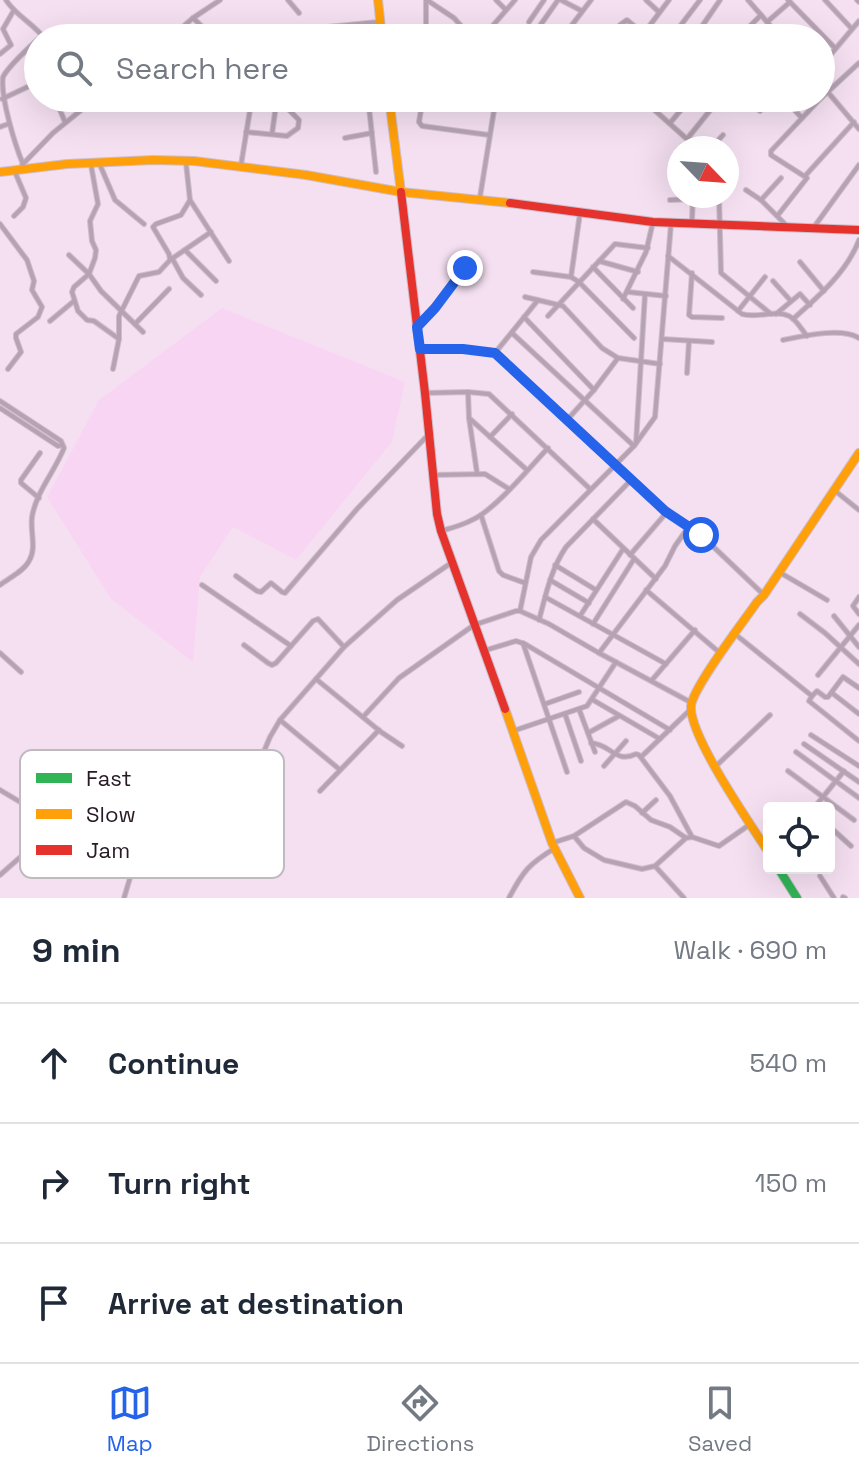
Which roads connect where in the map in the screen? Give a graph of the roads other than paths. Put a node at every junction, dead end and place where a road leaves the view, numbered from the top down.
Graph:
1 (6, 0) edge
2 (220, 0) edge
3 (288, 0) edge
4 (378, 0) edge
5 (427, 0) edge
6 (496, 0) edge
7 (515, 0) edge
8 (544, 0) edge
9 (560, 0) edge
10 (591, 0) edge
11 (646, 0) edge
12 (669, 0) edge
13 (700, 0) edge
14 (720, 0) edge
15 (748, 0) edge
16 (825, 0) edge
17 (790, 1) edge
18 (14, 10) junction
19 (506, 10) junction
20 (582, 11) junction
21 (659, 12) junction
22 (299, 13) dead end
23 (761, 15) junction
24 (193, 18) junction
25 (380, 21) junction
26 (859, 21) edge
27 (529, 22) dead end
28 (767, 22) joint
29 (28, 24) edge
30 (186, 24) edge
31 (199, 24) edge
32 (353, 24) edge
33 (380, 24) edge
34 (426, 24) edge
35 (459, 24) edge
36 (494, 24) edge
37 (541, 24) edge
38 (572, 24) edge
39 (650, 24) edge
40 (682, 24) edge
41 (704, 24) edge
42 (752, 24) edge
43 (812, 24) edge
44 (2, 25) edge
45 (852, 29) junction
46 (835, 48) edge
47 (0, 54) edge
48 (24, 54) edge
49 (859, 63) edge
50 (1, 82) edge
51 (835, 85) edge
52 (24, 89) edge
53 (2, 99) junction
54 (835, 99) edge
55 (61, 112) edge
56 (78, 112) edge
57 (250, 112) edge
58 (275, 112) edge
59 (291, 112) edge
60 (370, 112) edge
61 (391, 112) edge
62 (421, 112) edge
63 (494, 112) edge
64 (657, 112) edge
65 (680, 112) edge
66 (709, 112) edge
67 (796, 112) edge
68 (808, 112) edge
69 (802, 118) junction
70 (66, 122) junction
71 (854, 122) junction
72 (670, 123) junction
73 (8, 124) junction
74 (0, 127) edge
75 (859, 129) edge
76 (246, 132) junction
77 (372, 133) junction
78 (272, 134) junction
79 (490, 135) junction
80 (684, 136) edge
81 (689, 136) edge
82 (345, 138) dead end
83 (186, 161) junction
84 (94, 163) junction
85 (859, 165) edge
86 (241, 167) junction
87 (18, 168) junction
88 (0, 172) edge
89 (376, 172) dead end
90 (805, 176) junction
91 (781, 178) dead end
92 (400, 190) junction
93 (746, 190) dead end
94 (477, 199) junction
95 (190, 200) junction
96 (761, 200) junction
97 (692, 208) edge
98 (719, 208) edge
99 (580, 213) junction
100 (778, 215) junction
101 (14, 216) dead end
102 (653, 222) junction
103 (0, 224) edge
104 (144, 224) dead end
105 (671, 224) junction
106 (693, 225) junction
107 (720, 225) junction
108 (789, 228) junction
109 (812, 229) junction
110 (859, 230) edge
111 (211, 232) junction
112 (859, 240) edge
113 (648, 248) junction
114 (185, 250) junction
115 (69, 255) dead end
116 (668, 256) junction
117 (171, 259) junction
118 (229, 261) dead end
119 (599, 261) junction
120 (800, 262) dead end
121 (593, 267) junction
122 (465, 268) dead end
123 (533, 272) dead end
124 (638, 272) junction
125 (692, 273) junction
126 (89, 274) junction
127 (571, 277) junction
128 (765, 277) dead end
129 (216, 281) dead end
130 (773, 281) dead end
131 (579, 282) junction
132 (169, 289) dead end
133 (824, 291) junction
134 (627, 292) junction
135 (645, 294) junction
136 (201, 295) dead end
137 (666, 296) junction
138 (525, 297) dead end
139 (749, 297) junction
140 (623, 299) junction
141 (538, 300) junction
142 (74, 301) junction
143 (791, 301) junction
144 (559, 304) junction
145 (810, 305) junction
146 (633, 308) dead end
147 (121, 311) junction
148 (738, 311) junction
149 (773, 314) junction
150 (548, 316) dead end
151 (524, 317) junction
152 (722, 318) dead end
153 (793, 319) junction
154 (50, 321) dead end
155 (135, 324) junction
156 (417, 327) junction
157 (143, 332) dead end
158 (512, 333) junction
159 (807, 336) junction
160 (634, 338) dead end
161 (859, 338) edge
162 (119, 339) junction
163 (662, 339) junction
164 (783, 340) dead end
165 (689, 341) junction
166 (712, 342) dead end
167 (420, 349) junction
168 (495, 353) junction
169 (618, 358) junction
170 (642, 361) junction
171 (660, 364) junction
172 (8, 369) dead end
173 (113, 369) dead end
174 (687, 373) dead end
175 (594, 390) junction
176 (468, 392) junction
177 (425, 393) junction
178 (0, 401) edge
179 (584, 401) junction
180 (0, 408) edge
181 (512, 414) junction
182 (469, 418) junction
183 (567, 420) junction
184 (428, 435) junction
185 (490, 437) junction
186 (62, 445) junction
187 (635, 445) junction
188 (859, 447) edge
189 (548, 448) junction
190 (40, 453) dead end
191 (859, 453) edge
192 (615, 464) junction
193 (527, 470) junction
194 (477, 473) junction
195 (432, 475) junction
196 (632, 479) junction
197 (590, 488) junction
198 (509, 489) junction
199 (834, 490) junction
200 (39, 498) junction
201 (859, 510) edge
202 (667, 512) junction
203 (481, 515) junction
204 (593, 519) junction
205 (689, 526) junction
206 (441, 531) junction
207 (623, 549) junction
208 (632, 557) junction
209 (453, 562) junction
210 (555, 565) junction
211 (779, 572) junction
212 (236, 576) dead end
213 (656, 579) junction
214 (550, 580) junction
215 (525, 583) junction
216 (0, 585) edge
217 (202, 585) dead end
218 (596, 590) junction
219 (646, 590) junction
220 (545, 597) junction
221 (760, 597) junction
222 (859, 597) edge
223 (827, 600) dead end
224 (589, 603) junction
225 (520, 611) junction
226 (800, 614) dead end
227 (859, 614) edge
228 (580, 616) junction
229 (834, 616) dead end
230 (539, 620) junction
231 (593, 624) junction
232 (474, 625) junction
233 (859, 625) edge
234 (695, 630) junction
235 (850, 633) junction
236 (735, 634) junction
237 (612, 635) junction
238 (523, 643) junction
239 (244, 645) dead end
240 (291, 646) junction
241 (344, 647) junction
242 (839, 647) junction
243 (859, 647) edge
244 (483, 651) junction
245 (0, 653) edge
246 (599, 653) junction
247 (721, 654) junction
248 (616, 662) junction
249 (666, 664) junction
250 (859, 664) edge
251 (21, 672) dead end
252 (818, 675) dead end
253 (316, 679) junction
254 (652, 681) junction
255 (600, 687) junction
256 (859, 688) edge
257 (579, 692) dead end
258 (832, 693) junction
259 (812, 696) junction
260 (593, 700) junction
261 (545, 704) junction
262 (691, 707) junction
263 (579, 709) junction
264 (565, 714) junction
265 (859, 714) edge
266 (770, 715) dead end
267 (619, 716) junction
268 (363, 717) junction
269 (550, 719) junction
270 (280, 720) junction
271 (379, 730) junction
272 (670, 730) junction
273 (513, 731) junction
274 (588, 733) junction
275 (811, 735) dead end
276 (660, 739) junction
277 (626, 741) dead end
278 (859, 741) edge
279 (591, 743) junction
280 (804, 744) dead end
281 (402, 746) dead end
282 (264, 750) edge
283 (595, 752) dead end
284 (796, 752) dead end
285 (614, 754) junction
286 (641, 757) junction
287 (581, 761) dead end
288 (604, 766) dead end
289 (716, 766) junction
290 (859, 766) edge
291 (339, 769) junction
292 (788, 771) dead end
293 (844, 771) junction
294 (567, 772) dead end
295 (837, 782) junction
296 (859, 782) edge
297 (0, 790) edge
298 (320, 791) dead end
299 (824, 797) junction
300 (859, 798) edge
301 (656, 800) dead end
302 (20, 802) edge
303 (819, 802) edge
304 (642, 813) junction
305 (854, 820) dead end
306 (751, 824) junction
307 (835, 831) edge
308 (574, 836) junction
309 (689, 838) junction
310 (763, 842) edge
311 (554, 845) junction
312 (851, 846) dead end
313 (20, 857) edge
314 (655, 866) junction
315 (782, 874) edge
316 (0, 875) edge
317 (820, 876) dead end
318 (130, 878) edge
319 (124, 898) edge
320 (509, 898) edge
321 (580, 898) edge
322 (684, 898) edge
323 (797, 898) edge
324 (834, 898) edge

1 - 18 street
2 - 24 street
3 - 22 street
4 - 25 main road
5 - 34 street
5 - 35 street
6 - 19 street
7 - 19 street
8 - 27 street
9 - 20 street
9 - 37 street
10 - 20 street
11 - 21 street
12 - 21 street
13 - 40 street
14 - 41 street
15 - 23 street
16 - 45 street
17 - 28 street
17 - 43 street
18 - 29 street
18 - 44 street
19 - 36 street
20 - 38 street
21 - 39 street
23 - 28 street
23 - 42 street
24 - 30 street
24 - 31 street
25 - 32 street
25 - 33 main road
26 - 45 street
44 - 47 street
45 - 46 street
48 - 50 street
49 - 51 street
50 - 53 street
52 - 53 street
53 - 73 street
54 - 71 street
55 - 70 street
56 - 70 street
57 - 76 street
58 - 78 street
59 - 78 street
60 - 77 street
61 - 92 main road
62 - 79 street
63 - 79 street
64 - 72 street
65 - 72 street
66 - 81 street
67 - 69 street
68 - 69 street
69 - 90 street
70 - 87 street
71 - 75 street
71 - 90 street
72 - 80 street
73 - 74 street
73 - 87 street
76 - 78 street
76 - 86 street
77 - 82 street
77 - 89 street
79 - 94 street
83 - 84 main road
83 - 86 main road
83 - 95 street
84 - 87 main road
84 - 104 street
84 - 126 street
85 - 109 street
86 - 92 main road
87 - 88 main road
87 - 101 street
90 - 100 street
91 - 96 street
92 - 94 main road
92 - 156 main road
93 - 96 street
94 - 99 main road
95 - 111 street
95 - 117 street
96 - 100 street
97 - 106 street
98 - 107 street
99 - 102 main road
99 - 127 street
100 - 108 street
102 - 105 main road
102 - 113 street
103 - 172 street
105 - 106 main road
105 - 116 street
106 - 107 main road
107 - 108 main road
107 - 139 street
108 - 109 main road
109 - 110 main road
111 - 114 street
111 - 118 street
112 - 133 street
113 - 119 street
113 - 124 street
114 - 117 street
114 - 129 street
115 - 126 street
116 - 125 street
116 - 137 street
117 - 136 street
117 - 147 street
119 - 121 street
119 - 124 street
120 - 133 street
121 - 131 street
121 - 140 street
122 - 156 street
123 - 127 street
124 - 134 street
125 - 148 street
125 - 152 street
126 - 142 street
126 - 147 street
127 - 131 street
128 - 139 street
130 - 143 street
131 - 144 street
131 - 160 street
132 - 155 street
133 - 145 street
134 - 135 street
134 - 140 street
135 - 137 street
135 - 170 street
137 - 163 street
138 - 141 street
139 - 148 street
139 - 149 street
140 - 146 street
141 - 144 street
141 - 151 street
142 - 154 street
142 - 162 street
143 - 145 street
143 - 149 street
144 - 150 street
144 - 169 street
145 - 153 street
147 - 155 street
147 - 162 street
148 - 149 street
149 - 153 street
151 - 158 street
151 - 175 street
153 - 159 street
155 - 157 street
156 - 167 main road
158 - 168 street
158 - 179 street
159 - 161 street
159 - 164 street
162 - 173 street
163 - 165 street
163 - 171 street
165 - 166 street
165 - 174 street
167 - 168 street
167 - 177 main road
168 - 183 street
169 - 170 street
169 - 175 street
170 - 171 street
170 - 187 street
171 - 187 street
175 - 179 street
176 - 177 street
176 - 181 street
176 - 182 street
177 - 184 main road
178 - 186 street
179 - 183 street
179 - 187 street
180 - 186 street
181 - 185 street
181 - 189 street
182 - 185 street
182 - 194 street
183 - 192 street
184 - 195 main road
184 - 212 street
185 - 193 street
186 - 200 street
187 - 192 street
188 - 221 main road
189 - 193 street
189 - 197 street
190 - 200 street
191 - 199 main road
192 - 196 street
192 - 197 street
193 - 198 street
194 - 195 street
194 - 198 street
195 - 206 main road
196 - 202 street
196 - 204 street
197 - 215 street
198 - 203 street
199 - 201 street
199 - 211 main road
200 - 216 street
202 - 205 street
202 - 208 street
203 - 206 street
203 - 215 street
204 - 207 street
204 - 210 street
205 - 213 street
205 - 221 street
206 - 209 main road
207 - 208 street
207 - 218 street
208 - 213 street
208 - 231 street
209 - 232 main road
209 - 241 street
210 - 214 street
210 - 218 street
211 - 221 main road
211 - 223 street
213 - 219 street
214 - 220 street
214 - 224 street
215 - 225 street
217 - 240 street
218 - 224 street
219 - 234 street
219 - 237 street
220 - 228 street
220 - 230 street
221 - 236 main road
222 - 227 street
224 - 228 street
225 - 230 street
225 - 232 street
226 - 242 street
228 - 231 street
229 - 235 street
230 - 246 street
231 - 237 street
232 - 244 main road
232 - 268 street
233 - 235 street
234 - 247 street
234 - 249 street
235 - 242 street
235 - 243 street
236 - 247 main road
236 - 259 street
237 - 246 street
237 - 249 street
238 - 244 street
238 - 255 street
238 - 261 street
239 - 240 street
240 - 241 street
241 - 253 street
242 - 250 street
242 - 252 street
244 - 273 main road
245 - 251 street
246 - 248 street
247 - 262 main road
248 - 254 street
248 - 255 street
249 - 254 street
253 - 268 street
253 - 270 street
254 - 262 street
255 - 260 street
255 - 272 street
256 - 258 street
257 - 261 street
258 - 259 street
258 - 265 street
259 - 278 street
260 - 263 street
260 - 267 street
261 - 269 street
262 - 272 street
262 - 289 main road
263 - 264 street
263 - 274 street
264 - 269 street
264 - 287 street
266 - 289 street
267 - 274 street
267 - 276 street
268 - 271 street
269 - 273 street
269 - 294 street
270 - 282 street
270 - 291 street
271 - 281 street
271 - 291 street
272 - 276 street
273 - 311 main road
274 - 279 street
275 - 290 street
276 - 286 street
277 - 285 street
279 - 283 street
279 - 285 street
280 - 293 street
284 - 295 street
285 - 286 street
285 - 288 street
286 - 309 street
289 - 306 main road
291 - 298 street
292 - 299 street
293 - 295 street
293 - 296 street
295 - 299 street
295 - 300 street
297 - 302 street
299 - 303 street
299 - 305 street
301 - 304 street
304 - 308 street
304 - 309 street
306 - 309 street
306 - 310 main road
307 - 312 street
308 - 311 street
308 - 314 street
309 - 314 street
311 - 320 street
311 - 321 main road
313 - 316 street
314 - 322 street
315 - 323 main road
317 - 324 street
318 - 319 street

